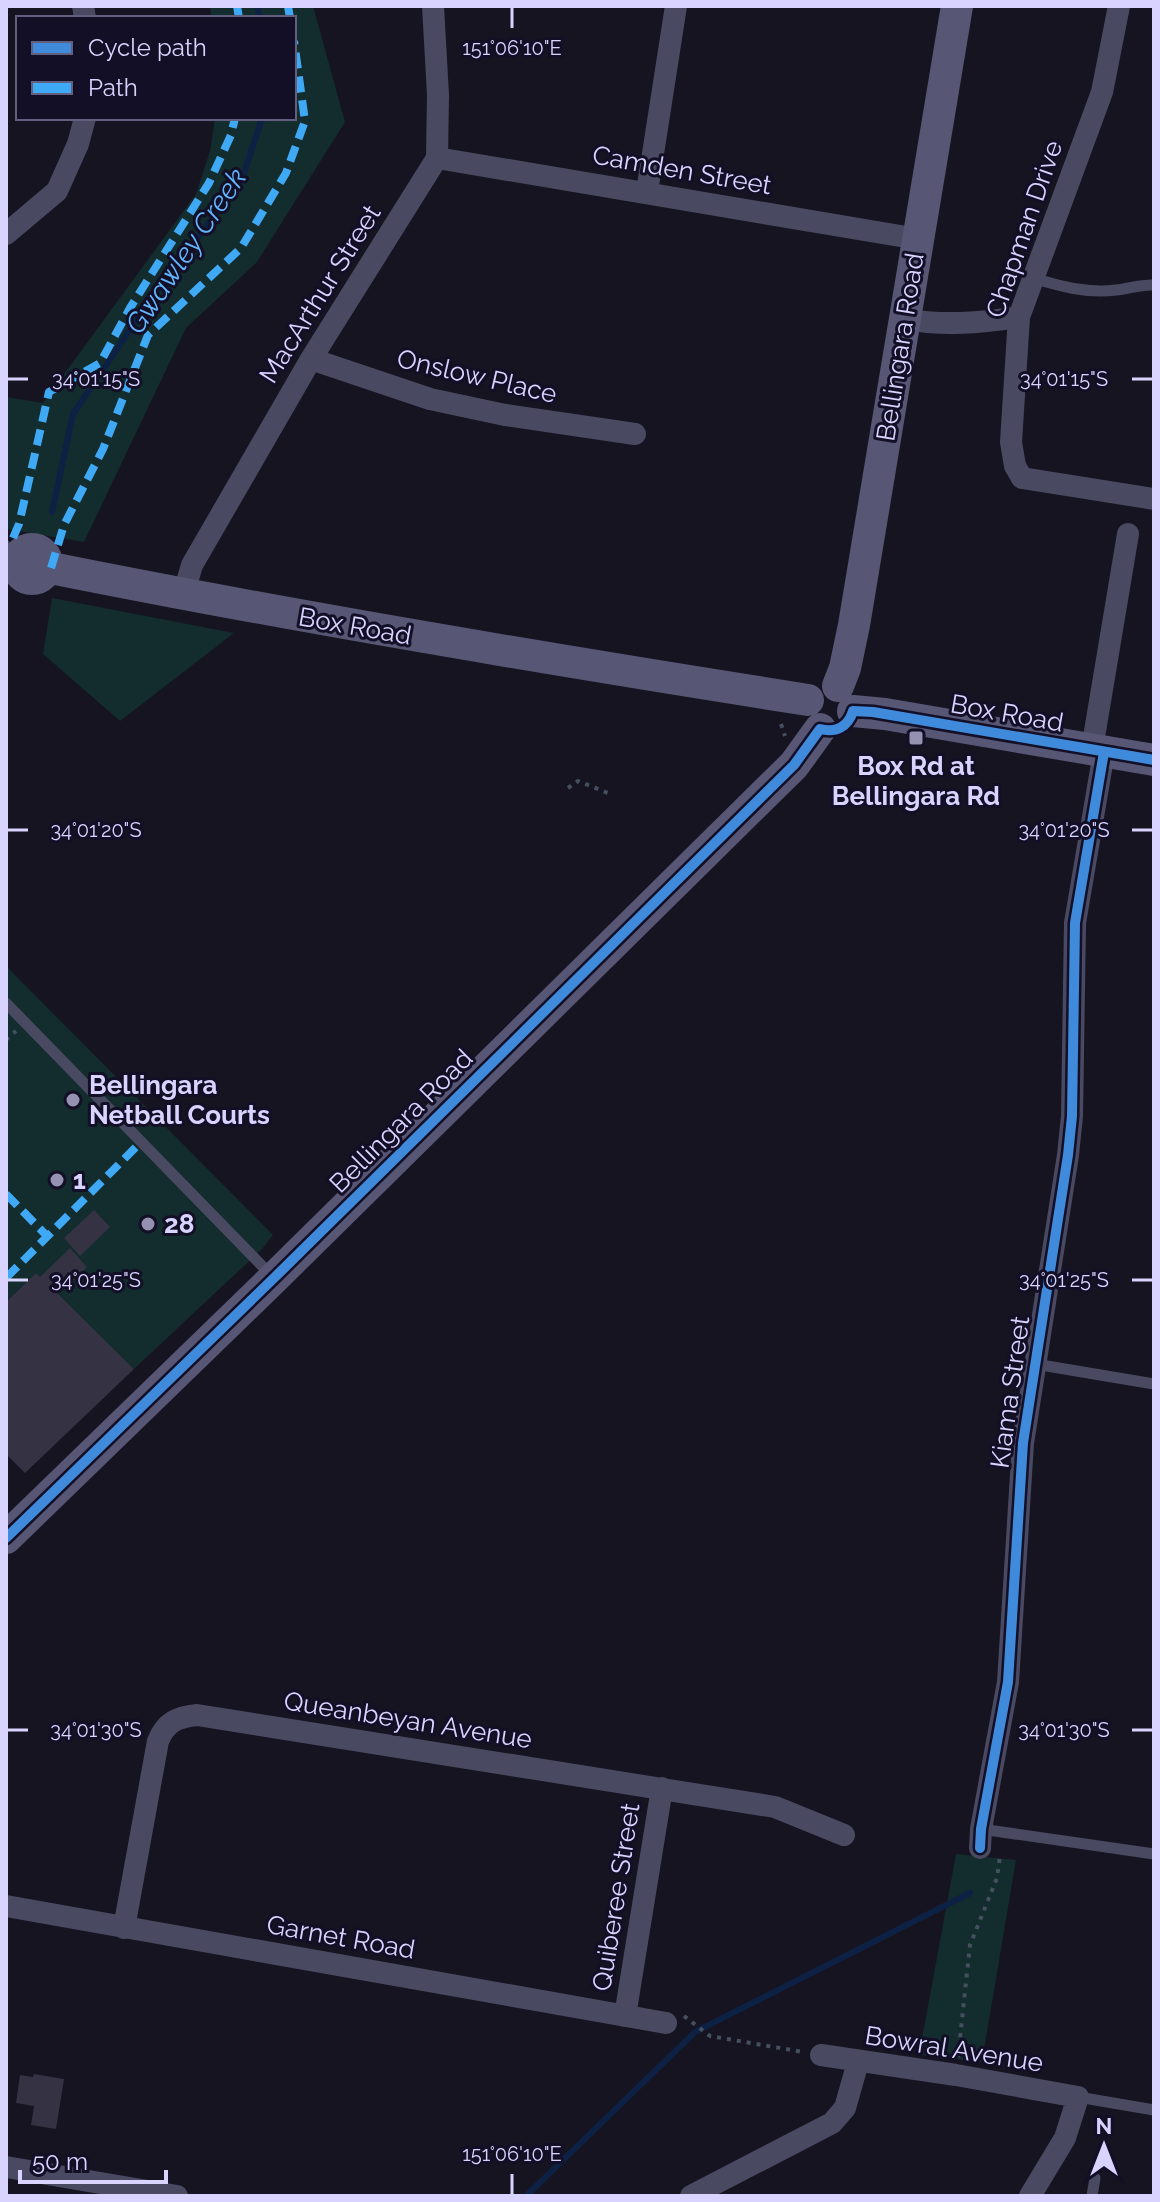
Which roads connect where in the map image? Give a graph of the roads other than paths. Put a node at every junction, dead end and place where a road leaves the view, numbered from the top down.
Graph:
1 (433, 6) edge
2 (676, 6) edge
3 (957, 6) edge
4 (1119, 6) edge
5 (84, 120) edge
6 (437, 158) junction
7 (647, 192) junction
8 (6, 234) edge
9 (918, 239) junction
10 (1032, 278) junction
11 (1154, 285) edge
12 (1019, 317) junction
13 (904, 319) junction
14 (311, 359) junction
15 (635, 434) dead end
16 (1154, 499) edge
17 (1128, 534) dead end
18 (18, 554) edge
19 (183, 596) junction
20 (845, 699) junction
21 (814, 715) junction
22 (1098, 751) junction
23 (1154, 760) edge
24 (6, 1003) edge
25 (274, 1278) junction
26 (1035, 1364) junction
27 (1154, 1384) edge
28 (6, 1538) edge
29 (662, 1788) junction
30 (844, 1835) dead end
31 (981, 1838) joint
32 (1154, 1854) edge
33 (6, 1906) edge
34 (124, 1928) junction
35 (625, 2016) junction
36 (674, 2019) road end
37 (821, 2055) road end
38 (858, 2062) junction
39 (1078, 2097) junction
40 (1154, 2110) edge
41 (6, 2167) edge
42 (1095, 2178) dead end
43 (177, 2196) edge
44 (691, 2196) edge
45 (1030, 2196) edge
46 (1092, 2196) edge

1 - 6 street
2 - 7 street
3 - 9 street, Bellingara Road
4 - 10 street, Chapman Drive
5 - 8 street
6 - 7 street, Camden Street
6 - 14 street, MacArthur Street
7 - 9 street, Camden Street
9 - 13 street, Bellingara Road
10 - 11 lane
10 - 12 street, Chapman Drive
12 - 13 street
12 - 16 street, Chapman Drive
13 - 20 street, Bellingara Road
14 - 15 street, Onslow Place
14 - 19 street, MacArthur Street
17 - 22 street, Kiama Street
18 - 19 street, Box Road
19 - 21 street, Box Road
20 - 21 street
20 - 22 street, Box Road
21 - 25 street, Bellingara Road
22 - 23 street, Box Road
22 - 26 street, Kiama Street
24 - 25 lane
25 - 28 street, Bellingara Road
26 - 27 lane
26 - 31 street, Kiama Street
29 - 30 street, Queanbeyan Avenue
29 - 34 street, Queanbeyan Avenue
29 - 35 street, Quiberee Street
31 - 32 lane
33 - 34 street, Garnet Road
34 - 35 street, Garnet Road
35 - 36 street, Garnet Road
37 - 38 street, Bowral Avenue
38 - 39 street, Bowral Avenue
38 - 44 street
39 - 40 lane
39 - 45 street
41 - 43 street
42 - 46 lane

